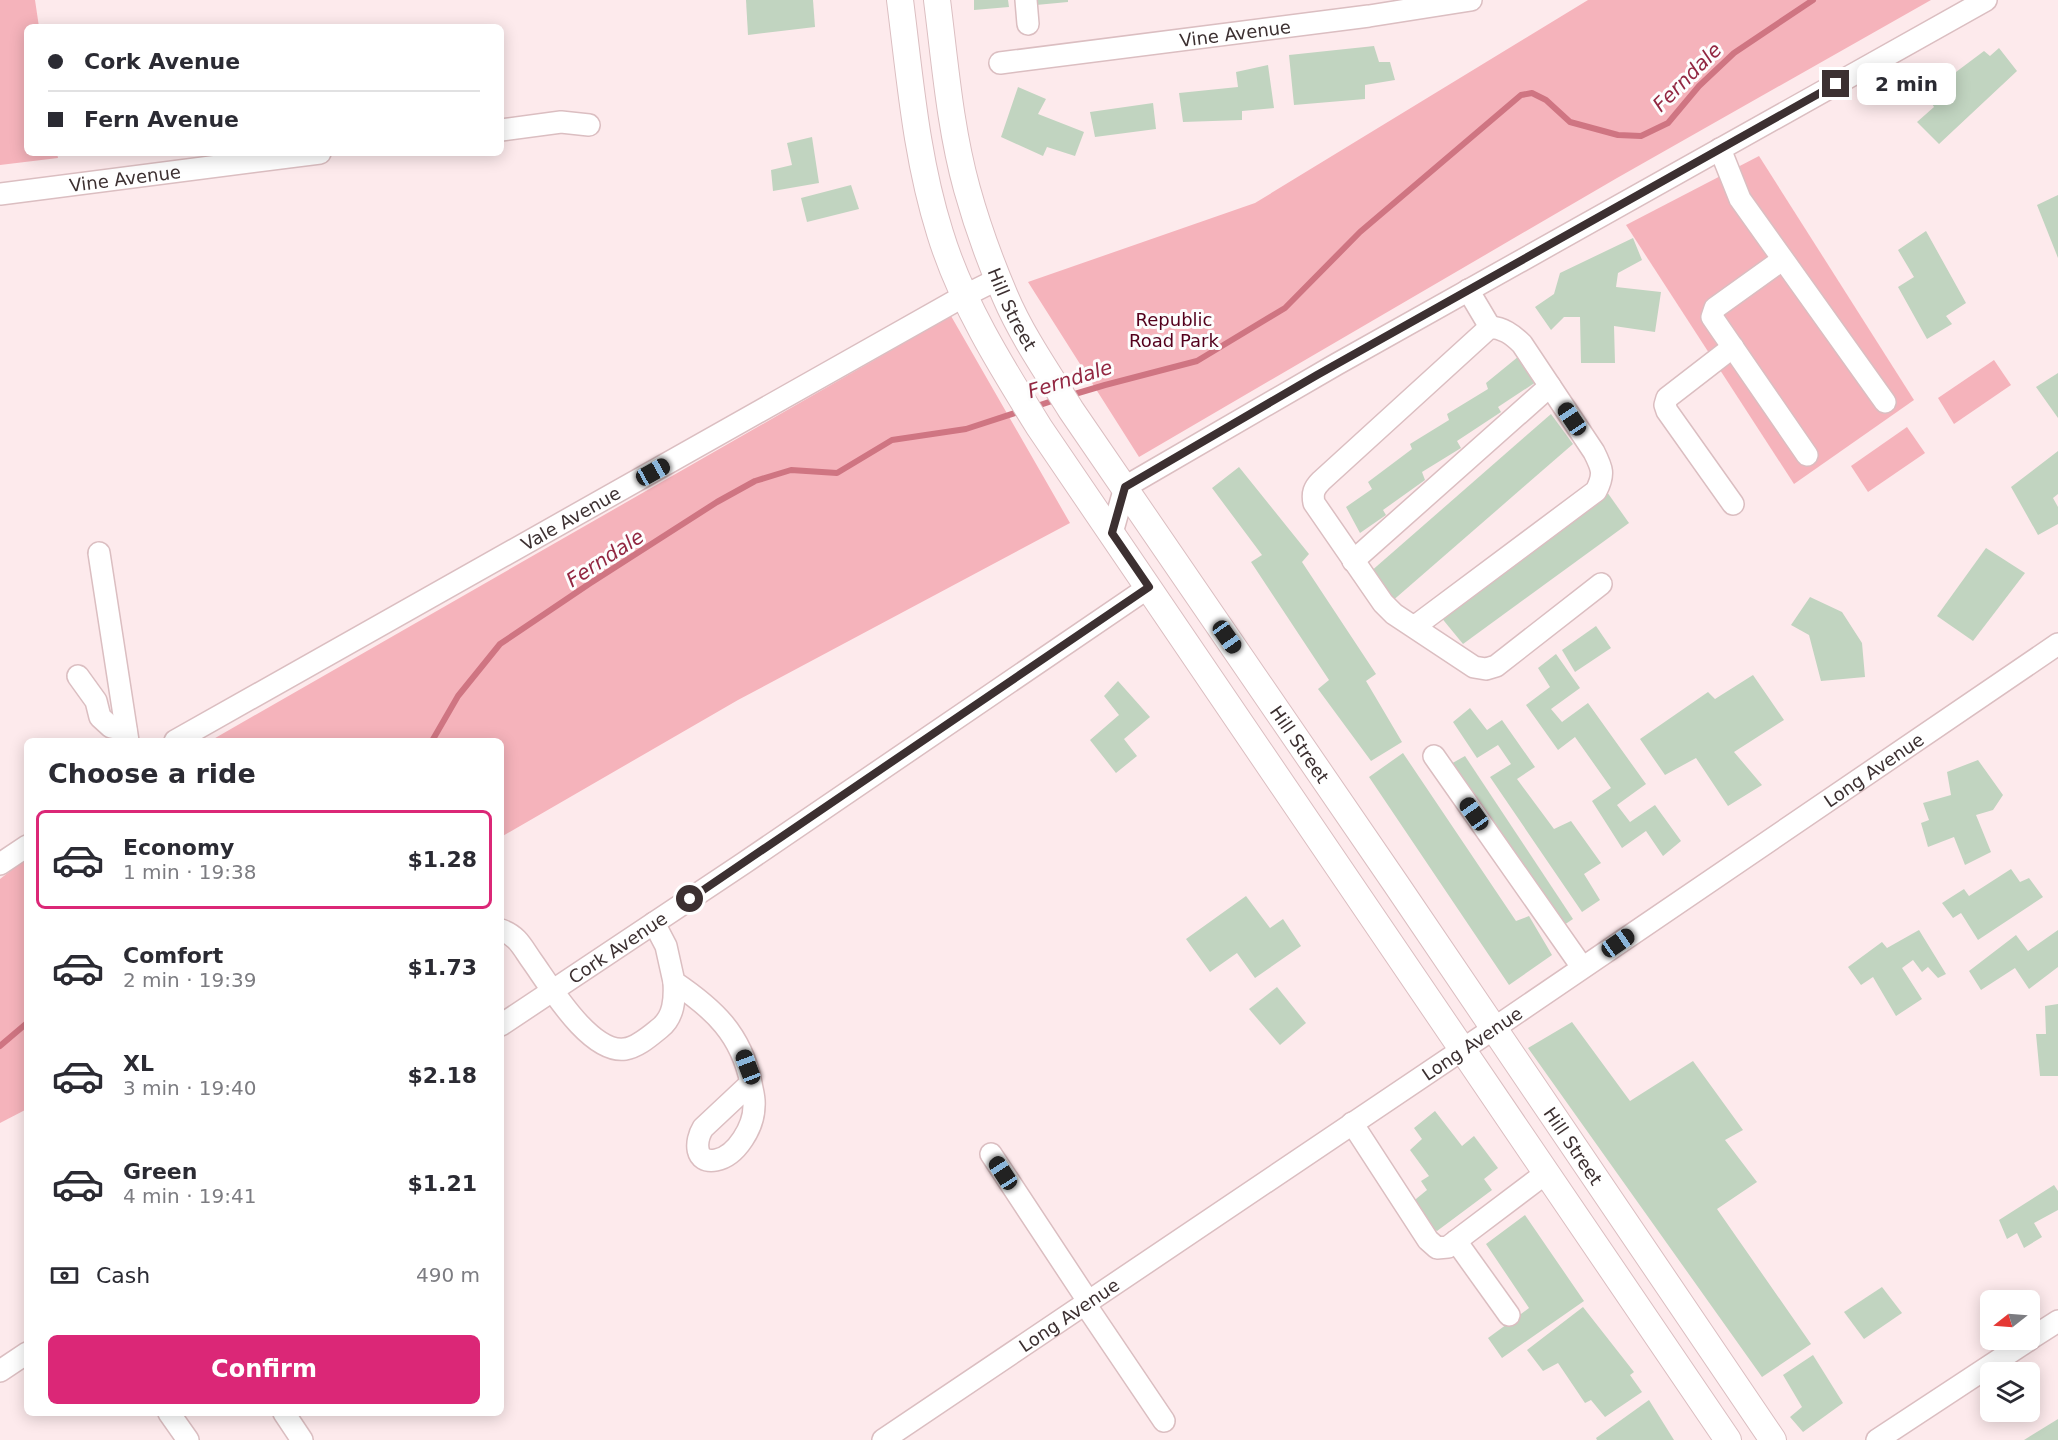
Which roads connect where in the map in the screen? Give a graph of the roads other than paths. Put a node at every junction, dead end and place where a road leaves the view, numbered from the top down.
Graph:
1 (900, 0) edge
2 (937, 0) edge
3 (1026, 0) edge
4 (1471, 0) edge
5 (1986, 0) edge
6 (1028, 24) dead end
7 (1000, 63) dead end
8 (589, 125) dead end
9 (504, 130) edge
10 (1720, 149) junction
11 (297, 156) edge
12 (0, 194) edge
13 (1782, 260) junction
14 (998, 279) junction
15 (1468, 290) junction
16 (964, 296) junction
17 (1490, 327) junction
18 (1733, 348) junction
19 (1550, 386) junction
20 (1885, 402) dead end
21 (1807, 455) dead end
22 (1125, 487) junction
23 (1733, 504) dead end
24 (1112, 533) junction
25 (99, 553) dead end
26 (1353, 561) junction
27 (1601, 584) dead end
28 (1149, 587) junction
29 (1414, 627) junction
30 (2058, 644) edge
31 (78, 676) dead end
32 (127, 736) edge
33 (180, 738) edge
34 (1434, 756) dead end
35 (24, 848) edge
36 (0, 864) edge
37 (654, 923) junction
38 (504, 931) edge
39 (1582, 967) junction
40 (674, 982) junction
41 (548, 985) junction
42 (504, 1022) edge
43 (1493, 1029) junction
44 (1462, 1048) junction
45 (751, 1083) dead end
46 (1352, 1123) junction
47 (991, 1154) dead end
48 (1546, 1173) junction
49 (1456, 1241) junction
50 (1086, 1303) junction
51 (1509, 1315) dead end
52 (2058, 1321) edge
53 (2040, 1332) edge
54 (2014, 1350) edge
55 (24, 1355) edge
56 (0, 1371) edge
57 (171, 1416) edge
58 (286, 1416) edge
59 (1164, 1421) dead end
60 (1902, 1433) edge
61 (188, 1440) edge
62 (302, 1440) edge
63 (883, 1440) edge
64 (1728, 1440) edge
65 (1773, 1440) edge
66 (1877, 1440) edge

1 - 16 main road, Hill Street
2 - 14 main road, Hill Street
3 - 6 street
4 - 7 street, Vine Avenue
5 - 10 street
8 - 9 street
10 - 13 street
10 - 15 street
11 - 12 street, Vine Avenue
13 - 18 street
13 - 20 street
14 - 16 street, Vale Avenue
14 - 22 main road, Hill Street
15 - 17 street
15 - 22 street
16 - 24 main road, Hill Street
16 - 33 street, Vale Avenue
17 - 19 street
17 - 26 street
18 - 21 street
18 - 23 street
19 - 26 street
19 - 29 street
22 - 24 street
22 - 43 main road, Hill Street
24 - 28 main road, Hill Street
25 - 32 street
26 - 29 street
27 - 29 street
28 - 37 street, Cork Avenue
28 - 44 main road, Hill Street
30 - 39 street, Long Avenue
31 - 32 street
34 - 39 street
35 - 36 street
37 - 40 street
37 - 41 street, Cork Avenue
38 - 41 street
39 - 43 street, Long Avenue
40 - 41 street
40 - 45 street
41 - 42 street, Cork Avenue
43 - 44 street, Long Avenue
43 - 65 main road, Hill Street
44 - 46 street, Long Avenue
44 - 48 main road, Hill Street
46 - 49 street
46 - 50 street, Long Avenue
47 - 50 street
48 - 49 street
48 - 64 main road, Hill Street
49 - 51 street
50 - 59 street
50 - 63 street, Long Avenue
52 - 53 street
54 - 60 street
55 - 56 street
57 - 61 street
58 - 62 street
60 - 66 street

